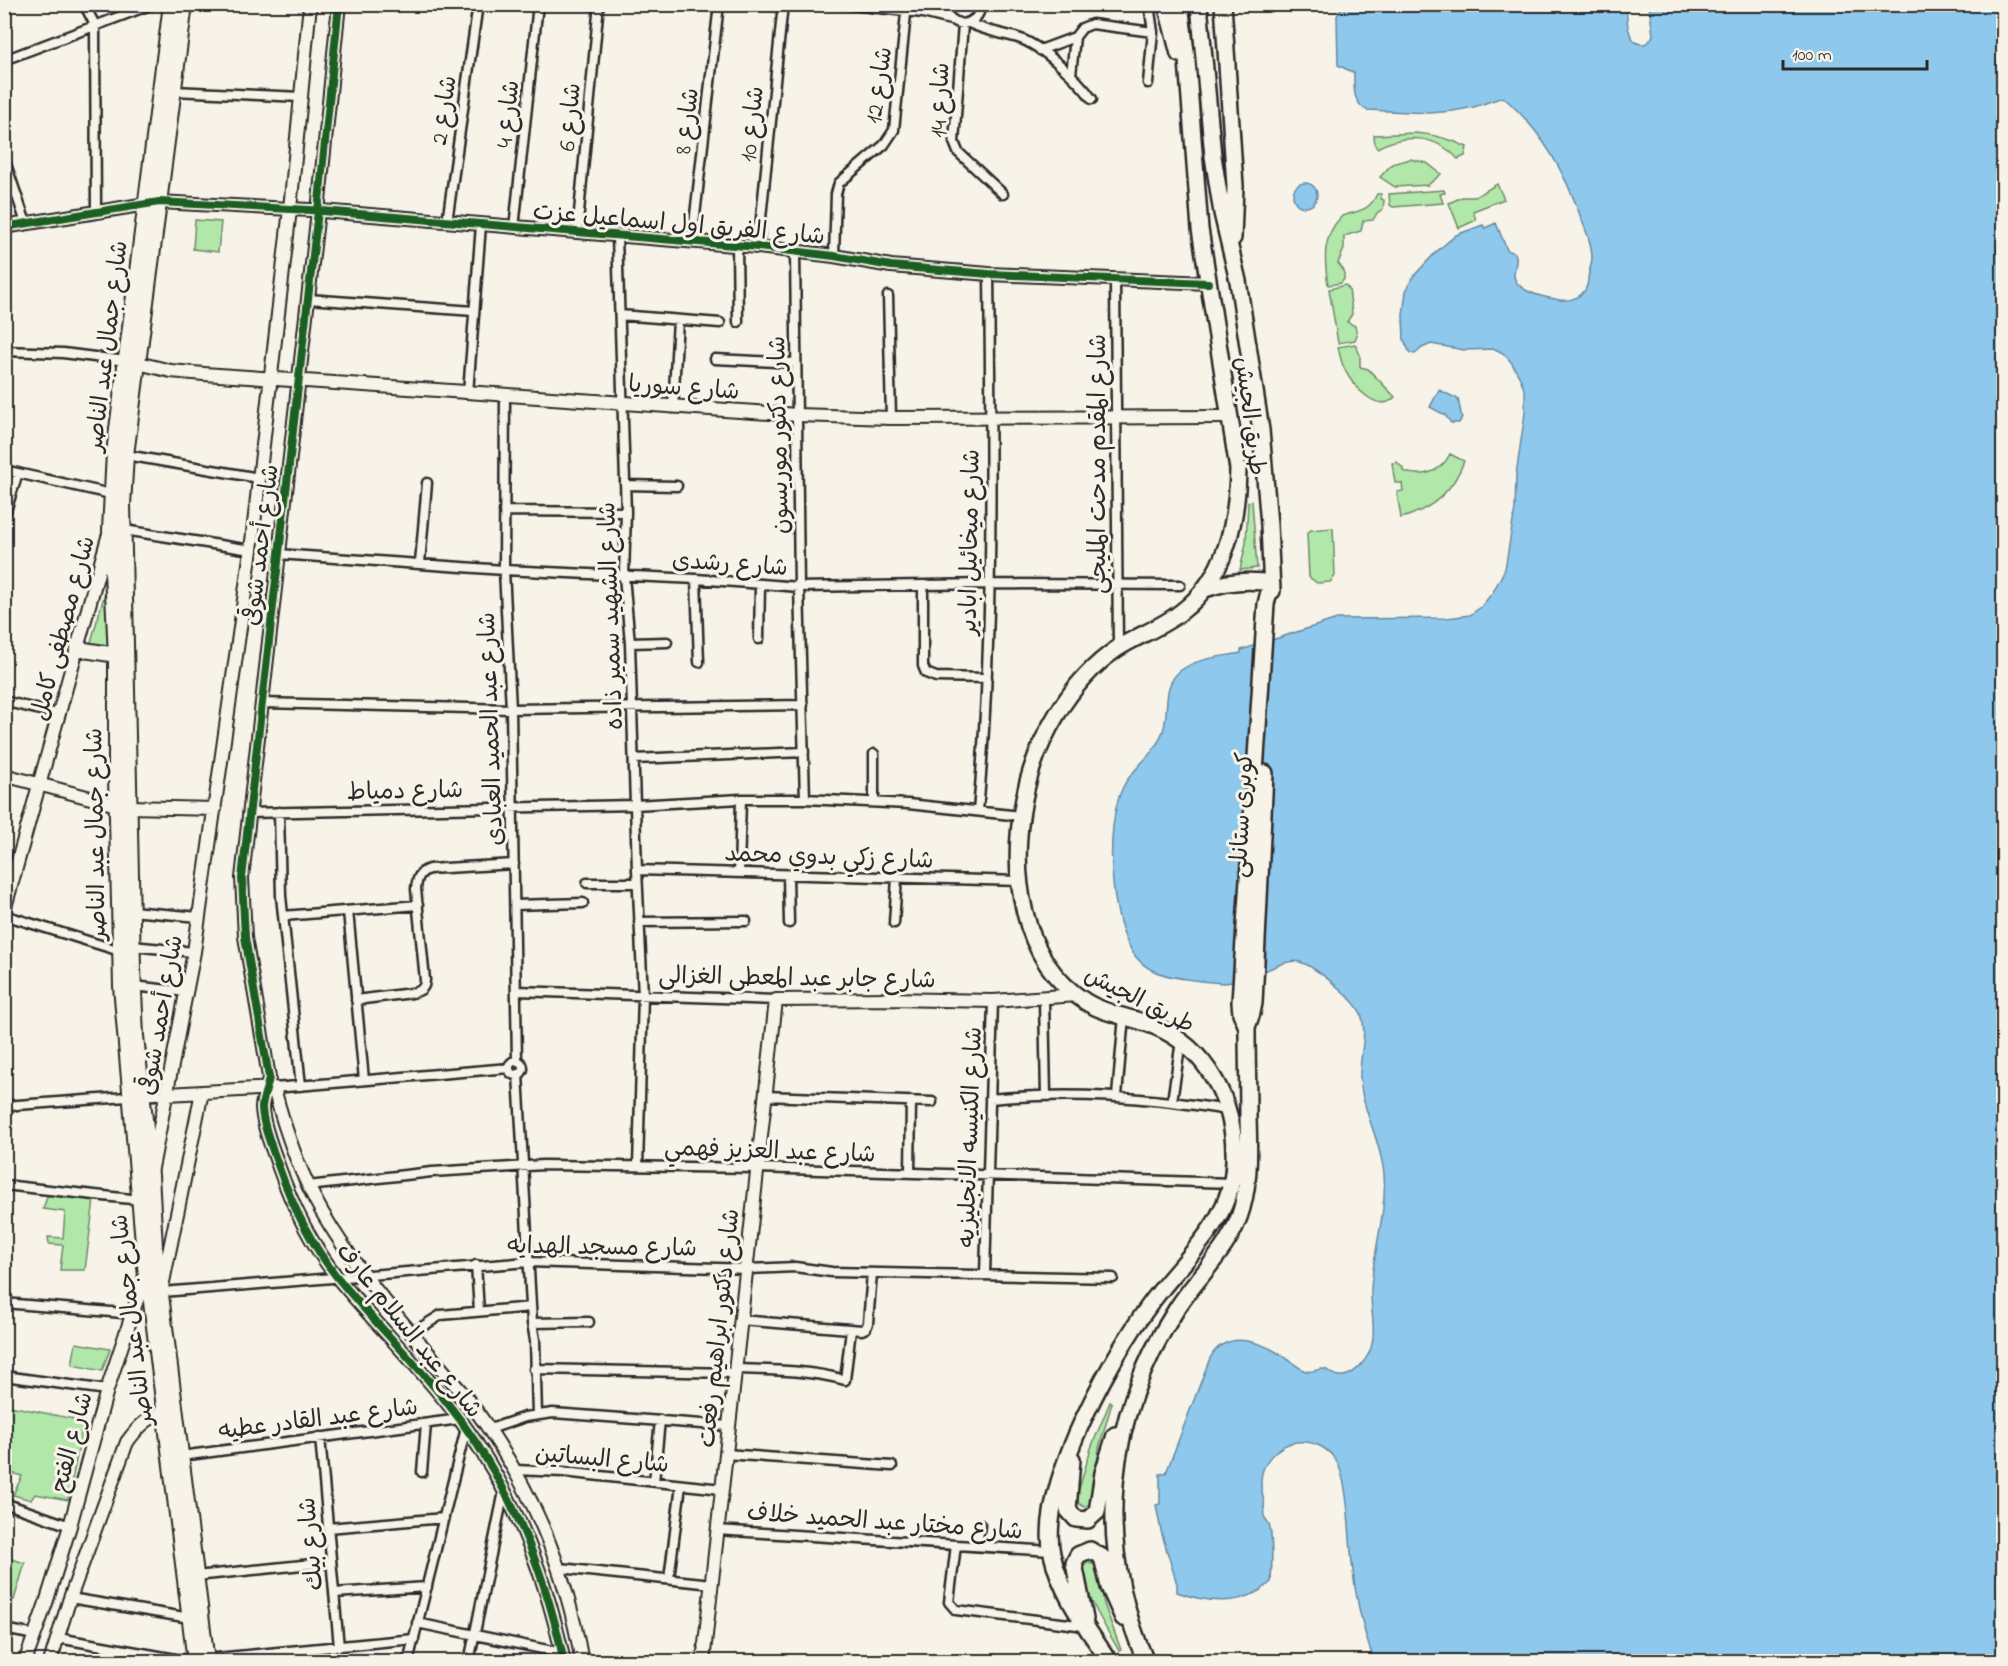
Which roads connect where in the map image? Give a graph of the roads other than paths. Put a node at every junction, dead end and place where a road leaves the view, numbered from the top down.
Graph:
1 (84, 4) edge
2 (153, 4) edge
3 (171, 4) edge
4 (185, 4) edge
5 (310, 4) edge
6 (339, 4) edge
7 (478, 4) edge
8 (538, 4) edge
9 (599, 4) edge
10 (719, 4) edge
11 (783, 4) edge
12 (843, 4) edge
13 (945, 4) edge
14 (980, 4) edge
15 (1149, 4) edge
16 (1166, 4) edge
17 (1180, 4) edge
18 (1199, 4) edge
19 (1223, 4) edge
20 (907, 8) edge
21 (951, 20) junction
22 (966, 24) junction
23 (95, 25) junction
24 (1153, 32) junction
25 (1075, 37) junction
26 (1040, 50) junction
27 (4, 60) edge
28 (1071, 75) junction
29 (1148, 83) dead end
30 (1188, 86) junction
31 (174, 91) junction
32 (301, 97) junction
33 (1092, 99) dead end
34 (4, 158) edge
35 (1003, 194) dead end
36 (153, 203) junction
37 (290, 209) junction
38 (318, 211) junction
39 (96, 212) junction
40 (447, 222) junction
41 (26, 223) junction
42 (481, 225) junction
43 (4, 227) edge
44 (514, 228) junction
45 (578, 233) junction
46 (617, 236) junction
47 (692, 242) junction
48 (737, 246) junction
49 (758, 247) junction
50 (1232, 250) junction
51 (795, 251) junction
52 (834, 256) junction
53 (989, 274) junction
54 (1115, 280) junction
55 (1208, 283) junction
56 (888, 296) dead end
57 (308, 299) junction
58 (474, 311) junction
59 (620, 315) junction
60 (678, 320) junction
61 (738, 322) dead end
62 (720, 323) dead end
63 (4, 351) edge
64 (715, 359) dead end
65 (132, 362) junction
66 (796, 363) junction
67 (271, 379) junction
68 (298, 381) junction
69 (468, 393) junction
70 (504, 396) junction
71 (622, 405) junction
72 (673, 408) junction
73 (798, 415) junction
74 (1230, 417) junction
75 (891, 418) junction
76 (990, 418) junction
77 (1116, 418) junction
78 (126, 454) junction
79 (4, 471) edge
80 (18, 473) junction
81 (259, 478) junction
82 (427, 483) dead end
83 (625, 485) junction
84 (678, 486) dead end
85 (111, 494) junction
86 (504, 511) junction
87 (626, 512) junction
88 (4, 517) edge
89 (117, 530) junction
90 (250, 550) junction
91 (278, 554) junction
92 (420, 563) junction
93 (504, 570) junction
94 (624, 576) junction
95 (696, 579) junction
96 (1271, 583) junction
97 (988, 584) junction
98 (759, 585) junction
99 (1180, 585) dead end
100 (923, 586) junction
101 (1116, 586) junction
102 (799, 587) junction
103 (1204, 589) junction
104 (1270, 604) joint
105 (759, 639) dead end
106 (666, 642) dead end
107 (630, 643) junction
108 (78, 649) junction
109 (1118, 649) junction
110 (121, 656) junction
111 (699, 662) dead end
112 (987, 678) junction
113 (4, 701) edge
114 (261, 703) junction
115 (803, 705) junction
116 (632, 708) junction
117 (511, 709) junction
118 (60, 715) junction
119 (804, 752) junction
120 (874, 754) dead end
121 (634, 759) junction
122 (4, 775) edge
123 (40, 786) junction
124 (741, 799) junction
125 (805, 799) junction
126 (874, 801) junction
127 (635, 805) junction
128 (123, 806) junction
129 (513, 807) junction
130 (215, 809) junction
131 (978, 811) junction
132 (279, 812) junction
133 (248, 813) junction
134 (1021, 816) junction
135 (514, 864) junction
136 (637, 870) junction
137 (10, 873) edge
138 (739, 873) junction
139 (788, 875) junction
140 (897, 878) junction
141 (1020, 881) junction
142 (637, 883) junction
143 (587, 884) dead end
144 (583, 903) dead end
145 (418, 905) junction
146 (515, 905) junction
147 (131, 911) junction
148 (348, 911) junction
149 (4, 913) edge
150 (199, 916) junction
151 (283, 916) junction
152 (639, 921) junction
153 (746, 921) dead end
154 (789, 923) dead end
155 (894, 923) dead end
156 (126, 948) junction
157 (194, 952) junction
158 (133, 986) junction
159 (517, 991) junction
160 (187, 992) junction
161 (1077, 995) junction
162 (643, 996) junction
163 (1044, 999) junction
164 (356, 1000) junction
165 (776, 1000) junction
166 (993, 1001) junction
167 (1124, 1016) junction
168 (1181, 1041) junction
169 (517, 1061) junction
170 (509, 1068) junction
171 (518, 1074) junction
172 (364, 1080) junction
173 (301, 1086) junction
174 (271, 1088) junction
175 (202, 1092) junction
176 (168, 1094) junction
177 (1046, 1095) junction
178 (136, 1096) junction
179 (764, 1096) junction
180 (1117, 1096) junction
181 (990, 1100) junction
182 (911, 1101) junction
183 (1172, 1101) junction
184 (932, 1102) dead end
185 (4, 1106) edge
186 (1229, 1110) junction
187 (523, 1166) junction
188 (638, 1166) junction
189 (757, 1168) junction
190 (910, 1173) junction
191 (151, 1175) junction
192 (988, 1175) junction
193 (1232, 1183) junction
194 (4, 1185) edge
195 (308, 1186) junction
196 (140, 1200) junction
197 (155, 1233) junction
198 (528, 1262) junction
199 (476, 1266) junction
200 (746, 1269) junction
201 (872, 1273) junction
202 (365, 1275) junction
203 (985, 1275) junction
204 (146, 1276) junction
205 (338, 1278) junction
206 (1113, 1278) dead end
207 (162, 1290) junction
208 (4, 1303) edge
209 (531, 1308) junction
210 (479, 1311) junction
211 (131, 1316) junction
212 (740, 1320) junction
213 (589, 1322) dead end
214 (532, 1323) junction
215 (851, 1330) junction
216 (412, 1333) junction
217 (534, 1368) junction
218 (734, 1371) junction
219 (4, 1376) edge
220 (108, 1390) junction
221 (1129, 1407) junction
222 (170, 1412) junction
223 (537, 1414) junction
224 (660, 1420) junction
225 (426, 1424) junction
226 (463, 1424) junction
227 (729, 1426) junction
228 (490, 1429) junction
229 (320, 1437) junction
230 (1071, 1447) junction
231 (726, 1454) junction
232 (181, 1456) junction
233 (892, 1466) dead end
234 (515, 1470) junction
235 (422, 1472) dead end
236 (654, 1482) junction
237 (681, 1485) junction
238 (722, 1489) junction
239 (504, 1490) junction
240 (4, 1503) edge
241 (444, 1518) junction
242 (980, 1525) dead end
243 (70, 1526) junction
244 (328, 1528) junction
245 (717, 1530) junction
246 (956, 1545) junction
247 (977, 1546) junction
248 (1051, 1551) junction
249 (332, 1562) junction
250 (560, 1568) junction
251 (196, 1576) junction
252 (669, 1580) junction
253 (712, 1584) junction
254 (427, 1587) junction
255 (334, 1593) junction
256 (70, 1598) junction
257 (190, 1618) junction
258 (417, 1623) junction
259 (1086, 1626) junction
260 (4, 1629) edge
261 (35, 1635) junction
262 (475, 1635) junction
263 (1135, 1635) junction
264 (58, 1638) junction
265 (414, 1639) junction
266 (339, 1647) junction
267 (563, 1658) edge
268 (201, 1660) edge
269 (25, 1662) edge
270 (50, 1662) edge
271 (408, 1662) edge
272 (469, 1662) edge
273 (582, 1662) edge
274 (703, 1662) edge
275 (1110, 1662) edge
276 (1146, 1662) edge

1 - 23 street
2 - 23 street
3 - 36 main road, شارع جمال عبد الناصر
4 - 31 main road, شارع جمال عبد الناصر
5 - 32 street, شارع أحمد شوقى
6 - 38 street, شارع أحمد شوقى
7 - 40 street, شارع 2
8 - 44 street, شارع 4
9 - 45 street, شارع 6
10 - 47 street, شارع 8
11 - 49 street, شارع 10
12 - 20 street
13 - 21 street
14 - 22 street
15 - 24 street
16 - 30 highway
17 - 30 highway, طريق الجيش
18 - 50 highway, طريق الجيش
19 - 50 highway
20 - 21 street
20 - 52 street, شارع 12
21 - 22 street
22 - 26 street
22 - 35 street, شارع 14
23 - 27 street
23 - 39 street
24 - 25 street
24 - 29 street
25 - 26 street
25 - 28 street
26 - 28 street
28 - 33 street
30 - 55 highway, طريق الجيش
31 - 32 street
31 - 36 main road, شارع جمال عبد الناصر
32 - 37 street, شارع أحمد شوقى
34 - 41 street
36 - 37 street, شارع الفريق اول اسماعيل عزت
36 - 39 street, شارع الفريق اول اسماعيل عزت
36 - 65 main road, شارع جمال عبد الناصر
37 - 38 street, شارع الفريق اول اسماعيل عزت
37 - 67 street, شارع أحمد شوقى
38 - 40 street, شارع الفريق اول اسماعيل عزت
38 - 57 street, شارع أحمد شوقى
39 - 41 street, شارع الفريق اول اسماعيل عزت
40 - 42 street, شارع الفريق اول اسماعيل عزت
41 - 43 street, شارع الفريق اول اسماعيل عزت
42 - 44 street, شارع الفريق اول اسماعيل عزت
42 - 58 street
44 - 45 street, شارع الفريق اول اسماعيل عزت
45 - 46 street, شارع الفريق اول اسماعيل عزت
46 - 47 street, شارع الفريق اول اسماعيل عزت
46 - 59 street, شارع الشهيد سمير ذاده
47 - 48 street, شارع الفريق اول اسماعيل عزت
48 - 49 street, شارع الفريق اول اسماعيل عزت
48 - 61 street
49 - 51 street, شارع الفريق اول اسماعيل عزت
50 - 96 highway, طريق الجيش
51 - 52 street, شارع الفريق اول اسماعيل عزت
51 - 66 street, شارع دكتور موريسون
52 - 53 street, شارع الفريق اول اسماعيل عزت
53 - 54 street, شارع الفريق اول اسماعيل عزت
53 - 76 street, شارع ميخائيل ابادير
54 - 55 street, شارع الفريق اول اسماعيل عزت
54 - 77 street, شارع المقدم مدحت المليجى
55 - 74 highway, طريق الجيش
56 - 75 street
57 - 58 street
57 - 68 street, شارع أحمد شوقى
58 - 69 street
59 - 60 street
59 - 71 street, شارع الشهيد سمير ذاده
60 - 62 street
60 - 72 street
63 - 65 street
64 - 66 street
65 - 67 street, شارع سوريا
65 - 78 main road, شارع جمال عبد الناصر
65 - 85 main road, شارع جمال عبد الناصر
66 - 73 street, شارع دكتور موريسون
67 - 68 street, شارع سوريا
67 - 81 street, شارع أحمد شوقى
68 - 69 street, شارع سوريا
68 - 91 street, شارع أحمد شوقى
69 - 70 street, شارع سوريا
70 - 71 street, شارع سوريا
70 - 86 street, شارع عبد الحميد العبادى
71 - 72 street, شارع سوريا
71 - 83 street, شارع الشهيد سمير ذاده
72 - 73 street, شارع سوريا
73 - 75 street, شارع سوريا
73 - 102 street, شارع دكتور موريسون
74 - 77 street, شارع سوريا
74 - 103 highway, طريق الجيش
75 - 76 street, شارع سوريا
76 - 77 street, شارع سوريا
76 - 97 street, شارع ميخائيل ابادير
77 - 101 street, شارع المقدم مدحت المليجى
78 - 81 street
78 - 89 main road, شارع جمال عبد الناصر
79 - 80 street
80 - 85 street
80 - 88 street
81 - 90 street, شارع أحمد شوقى
82 - 92 street
83 - 84 street
83 - 87 street, شارع الشهيد سمير ذاده
85 - 89 main road, شارع جمال عبد الناصر
86 - 87 street
86 - 93 street, شارع عبد الحميد العبادى
87 - 94 street, شارع الشهيد سمير ذاده
89 - 90 street
89 - 108 street, شارع مصطفى كامل
89 - 110 main road, شارع جمال عبد الناصر
90 - 130 street, شارع أحمد شوقى
91 - 92 street, شارع رشدى
91 - 114 street, شارع أحمد شوقى
92 - 93 street, شارع رشدى
93 - 94 street, شارع رشدى
93 - 117 street, شارع عبد الحميد العبادى
94 - 95 street, شارع رشدى
94 - 107 street, شارع الشهيد سمير ذاده
95 - 98 street, شارع رشدى
95 - 111 street
96 - 103 highway
96 - 104 highway, طريق الجيش
97 - 100 street, شارع رشدى
97 - 101 street, شارع رشدى
97 - 112 street, شارع ميخائيل ابادير
98 - 102 street, شارع رشدى
98 - 105 street
99 - 101 street, شارع رشدى
100 - 102 street, شارع رشدى
100 - 112 street
101 - 109 street, شارع المقدم مدحت المليجى
102 - 115 street, شارع دكتور موريسون
103 - 109 highway, طريق الجيش
104 - 221 highway, كوبرى ستانلى
106 - 107 street
107 - 116 street, شارع الشهيد سمير ذاده
108 - 110 main road
108 - 118 street, شارع مصطفى كامل
109 - 134 highway, طريق الجيش
110 - 128 main road, شارع جمال عبد الناصر
112 - 131 street, شارع ميخائيل ابادير
113 - 118 street
114 - 117 street
114 - 133 street, شارع أحمد شوقى
115 - 116 street
115 - 119 street, شارع دكتور موريسون
116 - 117 street
116 - 121 street, شارع الشهيد سمير ذاده
117 - 129 street, شارع عبد الحميد العبادى
118 - 123 street, شارع مصطفى كامل
119 - 121 street
119 - 125 street, شارع دكتور موريسون
120 - 126 street
121 - 127 street, شارع الشهيد سمير ذاده
122 - 123 street
123 - 128 street
123 - 137 street, شارع مصطفى كامل
124 - 125 street, شارع دمياط
124 - 127 street, شارع دمياط
124 - 138 street
125 - 126 street, شارع دمياط
126 - 131 street, شارع دمياط
127 - 129 street, شارع دمياط
127 - 136 street, شارع الشهيد سمير ذاده
128 - 130 street
128 - 147 main road, شارع جمال عبد الناصر
128 - 156 main road, شارع جمال عبد الناصر
129 - 132 street, شارع دمياط
129 - 135 street, شارع عبد الحميد العبادى
130 - 150 street, شارع أحمد شوقى
131 - 134 street, شارع دمياط
132 - 133 street, شارع دمياط
132 - 151 street
133 - 174 street, شارع أحمد شوقى
134 - 141 highway, طريق الجيش
135 - 145 street
135 - 146 street, شارع عبد الحميد العبادى
136 - 138 street, شارع زكي بدوي محمد
136 - 142 street, شارع الشهيد سمير ذاده
137 - 149 street, شارع مصطفى كامل
138 - 139 street, شارع زكي بدوي محمد
139 - 140 street, شارع زكي بدوي محمد
139 - 154 street
140 - 141 street, شارع زكي بدوي محمد
140 - 155 street
141 - 161 highway, طريق الجيش
142 - 143 street
142 - 152 street, شارع الشهيد سمير ذاده
144 - 146 street
145 - 148 street
145 - 164 street
146 - 159 street, شارع عبد الحميد العبادى
147 - 150 street
147 - 156 main road, شارع جمال عبد الناصر
148 - 151 street
148 - 164 street
149 - 156 street
150 - 157 street, شارع أحمد شوقى
151 - 173 street
152 - 153 street
152 - 162 street, شارع الشهيد سمير ذاده
156 - 157 street
156 - 158 main road, شارع جمال عبد الناصر
156 - 178 main road, شارع جمال عبد الناصر
157 - 160 street, شارع أحمد شوقى
158 - 160 street
158 - 178 main road, شارع جمال عبد الناصر
159 - 162 street, شارع جابر عبد المعطى الغزالى
159 - 169 street, شارع عبد الحميد العبادى
160 - 176 street, شارع أحمد شوقى
161 - 163 street, شارع جابر عبد المعطى الغزالى
161 - 167 highway, طريق الجيش
162 - 165 street, شارع جابر عبد المعطى الغزالى
162 - 188 street, شارع الشهيد سمير ذاده
163 - 166 street, شارع جابر عبد المعطى الغزالى
163 - 177 street
164 - 172 street
165 - 166 street, شارع جابر عبد المعطى الغزالى
165 - 179 street, شارع دكتور ابراهيم رفعت
166 - 181 street, شارع الكنيسه الانجليزيه
167 - 168 highway, طريق الجيش
167 - 180 street
168 - 183 street
168 - 186 highway, طريق الجيش
169 - 170 street
169 - 171 street
170 - 171 street
170 - 172 street
171 - 187 street
172 - 173 street
173 - 174 street
174 - 175 street
174 - 195 street, شارع عبد السلام عارف
174 - 205 street, شارع عبد السلام عارف
175 - 176 street
175 - 207 street
176 - 178 street
176 - 191 street, شارع أحمد شوقى
177 - 180 street
177 - 181 street
178 - 185 street
178 - 191 main road, شارع جمال عبد الناصر
178 - 196 main road, شارع جمال عبد الناصر
179 - 182 street
179 - 189 street, شارع دكتور ابراهيم رفعت
180 - 183 street
181 - 192 street, شارع الكنيسه الانجليزيه
182 - 184 street
182 - 190 street
183 - 186 street
186 - 193 highway, طريق الجيش
187 - 188 street, شارع عبد العزيز فهمي
187 - 195 street, شارع عبد العزيز فهمي
187 - 198 street
188 - 189 street, شارع عبد العزيز فهمي
189 - 190 street, شارع عبد العزيز فهمي
189 - 200 street, شارع دكتور ابراهيم رفعت
190 - 192 street, شارع عبد العزيز فهمي
191 - 197 main road, شارع جمال عبد الناصر
192 - 193 street, شارع عبد العزيز فهمي
192 - 203 street, شارع الكنيسه الانجليزيه
193 - 230 highway, طريق الجيش
194 - 196 street
195 - 202 street, شارع عبد السلام عارف
196 - 204 main road, شارع جمال عبد الناصر
197 - 204 street, شارع الفتح
197 - 207 main road, شارع جمال عبد الناصر
198 - 199 street, شارع مسجد الهدايه
198 - 200 street, شارع مسجد الهدايه
198 - 209 street
199 - 202 street, شارع مسجد الهدايه
199 - 210 street
200 - 201 street, شارع مسجد الهدايه
200 - 212 street, شارع دكتور ابراهيم رفعت
201 - 203 street, شارع مسجد الهدايه
201 - 215 street
202 - 205 street, شارع مسجد الهدايه
202 - 216 street, شارع عبد السلام عارف
203 - 206 street, شارع مسجد الهدايه
204 - 211 street, شارع الفتح
204 - 222 main road, شارع جمال عبد الناصر
205 - 207 street, شارع مسجد الهدايه
205 - 226 street, شارع عبد السلام عارف
207 - 222 main road, شارع جمال عبد الناصر
208 - 211 street
209 - 210 street
209 - 214 street
210 - 216 street
211 - 220 street, شارع الفتح
212 - 215 street
212 - 218 street, شارع دكتور ابراهيم رفعت
213 - 214 street
214 - 217 street
215 - 218 street
216 - 228 street, شارع عبد السلام عارف
217 - 218 street
217 - 223 street
218 - 227 street, شارع دكتور ابراهيم رفعت
219 - 220 street
220 - 243 street, شارع الفتح
221 - 230 highway
221 - 263 highway
222 - 232 main road, شارع جمال عبد الناصر
222 - 256 street, شارع الفتح
222 - 257 main road, شارع جمال عبد الناصر
223 - 224 street
223 - 228 street
224 - 227 street
224 - 236 street
225 - 226 street, شارع عبد القادر عطيه
225 - 229 street, شارع عبد القادر عطيه
225 - 235 street
226 - 239 street, شارع عبد السلام عارف
226 - 241 street
227 - 231 street, شارع دكتور ابراهيم رفعت
228 - 234 street, شارع عبد السلام عارف
229 - 232 street, شارع عبد القادر عطيه
229 - 244 street, شارع بيك
230 - 248 highway, طريق الجيش
231 - 233 street
231 - 238 street, شارع دكتور ابراهيم رفعت
232 - 251 main road, شارع جمال عبد الناصر
234 - 236 street, شارع البساتين
234 - 250 street, شارع عبد السلام عارف
236 - 237 street, شارع البساتين
237 - 238 street, شارع البساتين
237 - 252 street
238 - 245 street, شارع دكتور ابراهيم رفعت
239 - 262 street
239 - 267 street, شارع عبد السلام عارف
240 - 243 street
241 - 244 street
241 - 254 street
242 - 247 street
243 - 261 street, شارع الفتح
244 - 249 street, شارع بيك
245 - 246 street, شارع مختار عبد الحميد خلاف
245 - 253 street, شارع دكتور ابراهيم رفعت
246 - 247 street, شارع مختار عبد الحميد خلاف
246 - 259 street
247 - 248 street, شارع مختار عبد الحميد خلاف
248 - 259 highway, طريق الجيش
249 - 251 street
249 - 255 street, شارع بيك
250 - 252 street
250 - 273 street, شارع عبد السلام عارف
251 - 268 main road, شارع جمال عبد الناصر
252 - 253 street
253 - 274 street, شارع دكتور ابراهيم رفعت
254 - 255 street
254 - 258 street
255 - 266 street, شارع بيك
256 - 257 street
256 - 264 street, شارع الفتح
257 - 268 main road, شارع جمال عبد الناصر
258 - 262 street
258 - 265 street
259 - 263 highway
259 - 275 highway, طريق الجيش
260 - 261 street
261 - 269 street, شارع الفتح
262 - 267 street
262 - 272 street
263 - 276 highway
264 - 268 street
264 - 270 street, شارع الفتح
265 - 266 street
265 - 271 street
266 - 268 street

